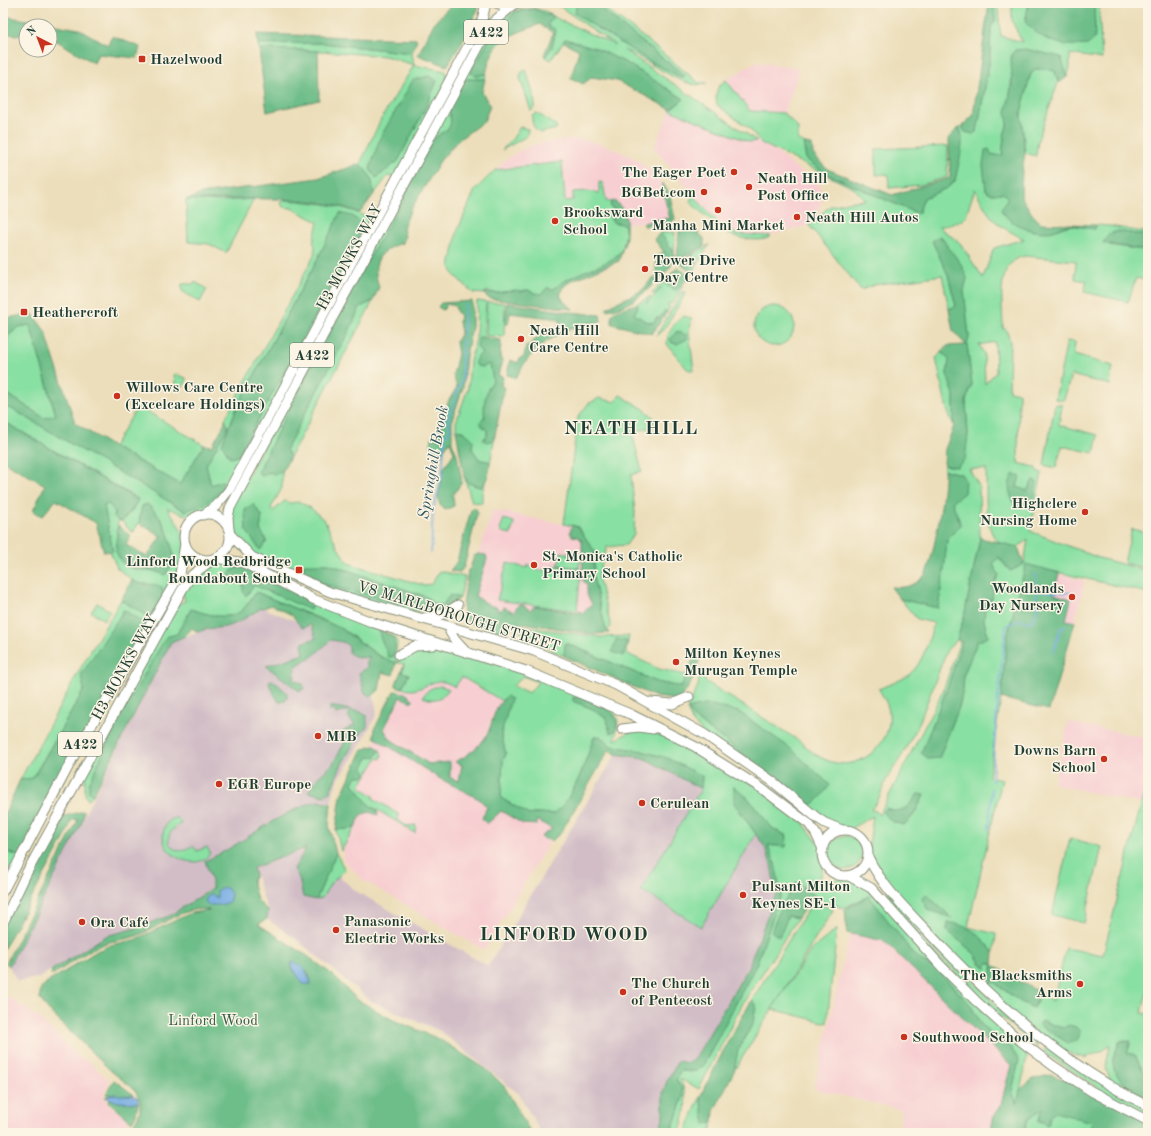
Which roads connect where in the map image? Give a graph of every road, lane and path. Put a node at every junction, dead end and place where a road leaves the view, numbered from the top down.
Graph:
1 (486, 3) edge
2 (496, 3) edge
3 (515, 4) edge
4 (233, 492) junction
5 (203, 515) junction
6 (229, 532) junction
7 (185, 544) junction
8 (214, 559) junction
9 (251, 561) junction
10 (269, 571) junction
11 (458, 605) dead end
12 (422, 618) junction
13 (450, 632) dead end
14 (438, 644) junction
15 (466, 652) junction
16 (399, 655) dead end
17 (688, 697) dead end
18 (648, 702) junction
19 (622, 729) dead end
20 (664, 731) junction
21 (842, 830) junction
22 (823, 849) junction
23 (868, 857) junction
24 (849, 876) junction
25 (3, 890) edge
26 (3, 922) edge
27 (1148, 1106) edge
28 (1148, 1121) edge

1 - 4 main road, H3 MONKS WAY / A422
2 - 3 main road
3 - 4 main road, H3 MONKS WAY / A422
4 - 5 main road, H3 MONKS WAY / A422
4 - 6 main road, H3 MONKS WAY / A422
5 - 6 main road
5 - 7 main road, A422
6 - 8 main road, A422
6 - 9 main road, V8 MARLBOROUGH STREET
7 - 8 main road
7 - 25 main road, H3 MONKS WAY / A422
8 - 9 main road, V8 MARLBOROUGH STREET
8 - 26 main road, H3 MONKS WAY / A422
9 - 10 main road, V8 MARLBOROUGH STREET
10 - 12 main road, V8 MARLBOROUGH STREET
10 - 14 main road, V8 MARLBOROUGH STREET
11 - 12 main road
12 - 18 main road, V8 MARLBOROUGH STREET
13 - 15 main road
14 - 15 main road, V8 MARLBOROUGH STREET
14 - 16 main road
15 - 20 main road, V8 MARLBOROUGH STREET
17 - 18 main road
18 - 21 main road, V8 MARLBOROUGH STREET
19 - 20 main road
20 - 22 main road, V8 MARLBOROUGH STREET
21 - 22 main road
21 - 23 main road
22 - 24 main road
23 - 24 main road
23 - 27 main road
24 - 28 main road

